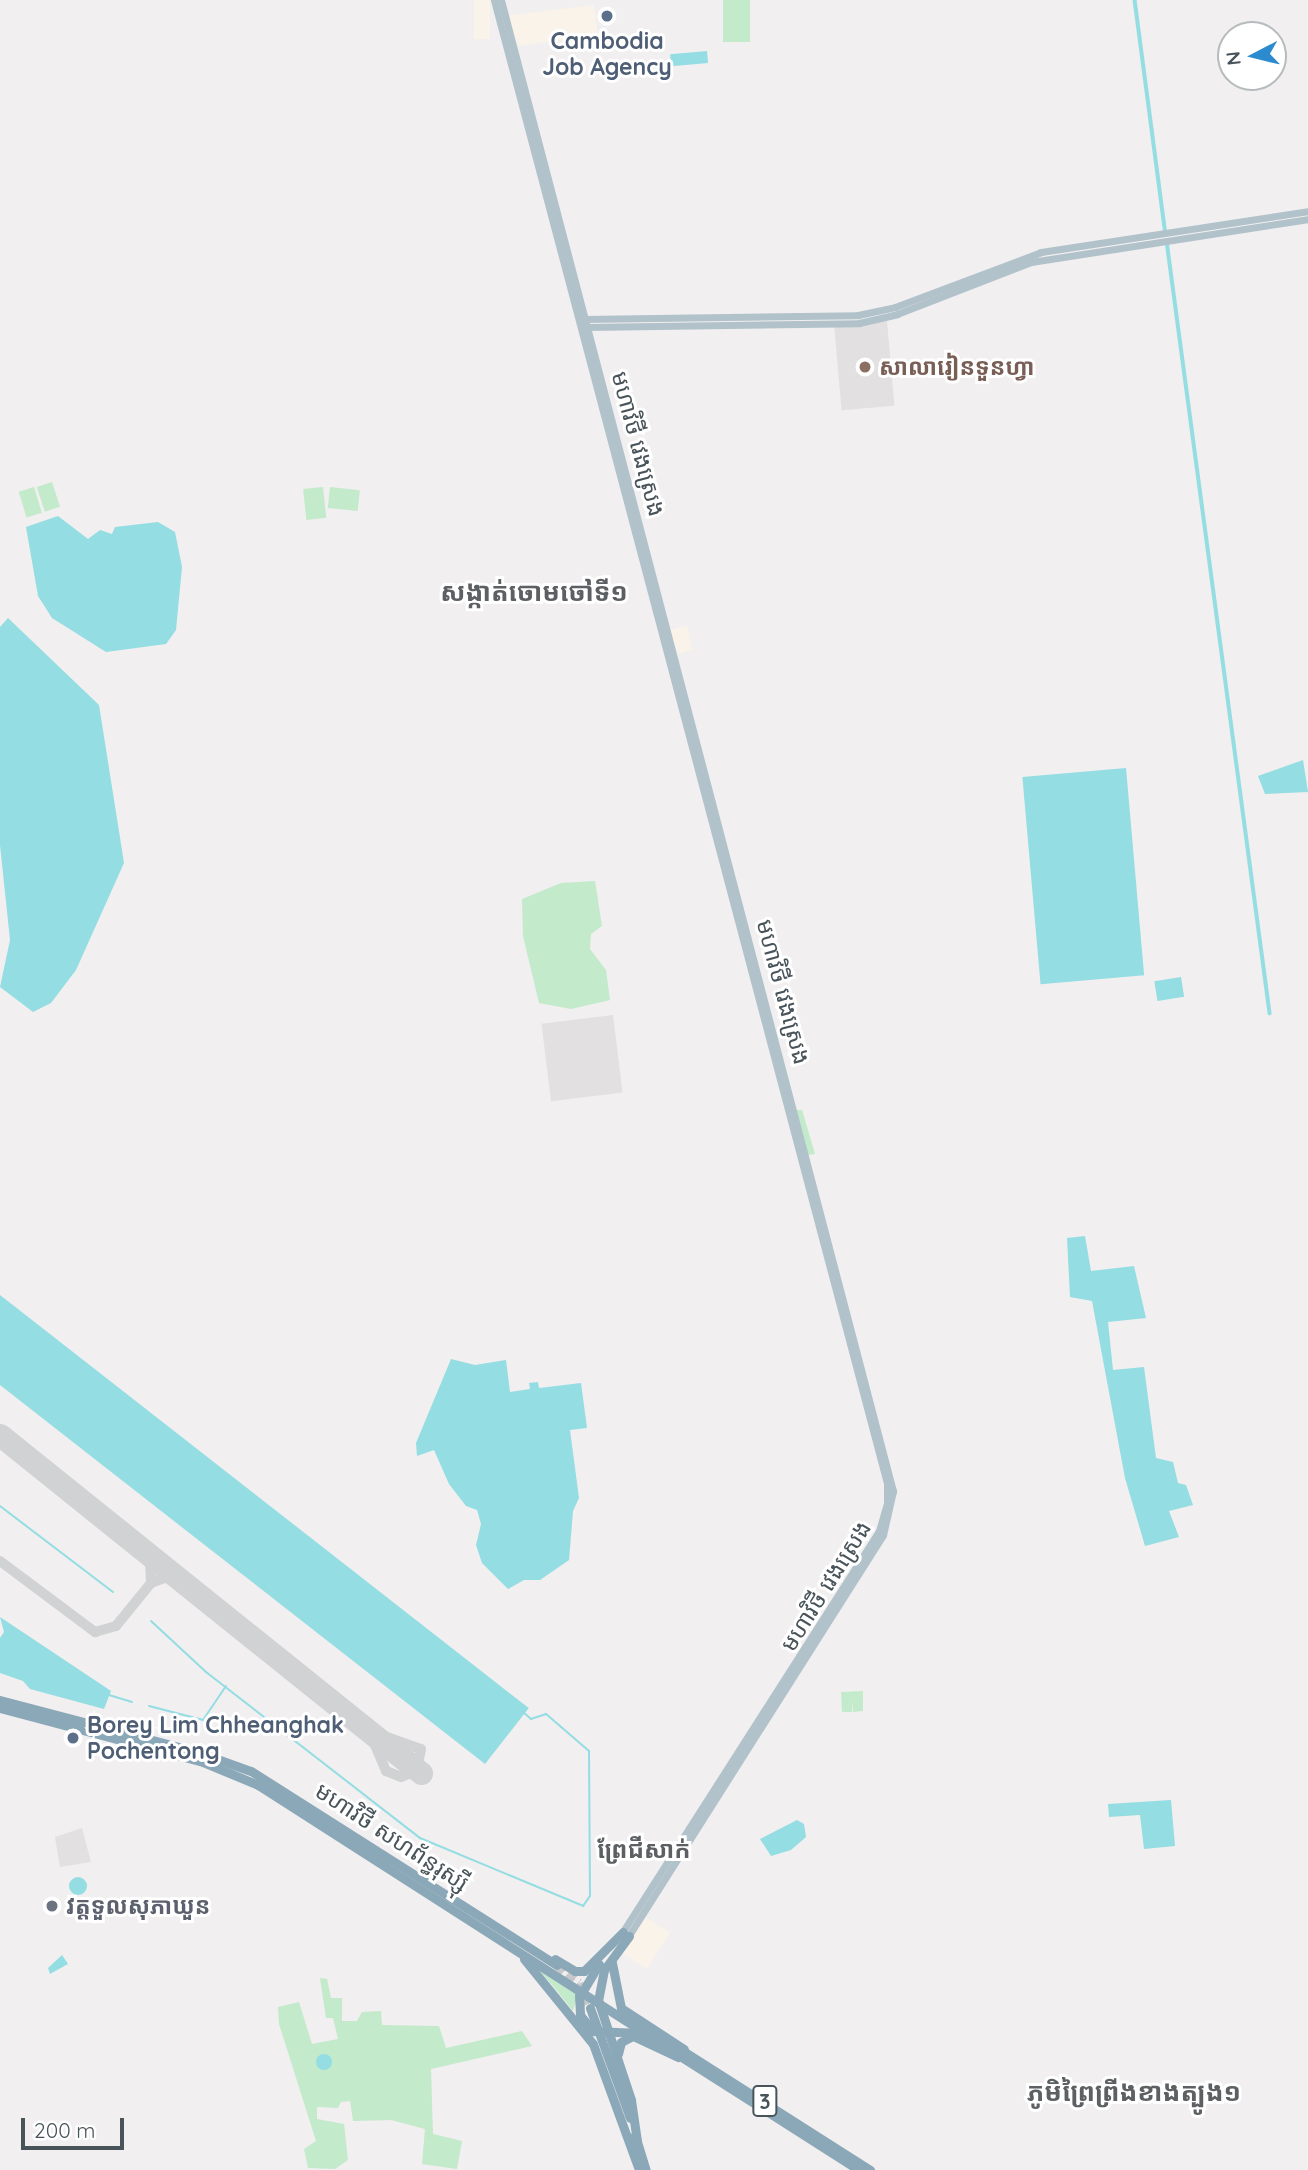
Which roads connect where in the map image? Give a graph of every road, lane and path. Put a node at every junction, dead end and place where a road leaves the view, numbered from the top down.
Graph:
1 (494, 0) edge
2 (501, 0) edge
3 (1308, 211) edge
4 (1308, 219) edge
5 (1167, 237) junction
6 (583, 323) junction
7 (0, 1700) edge
8 (0, 1708) edge
9 (481, 1923) junction
10 (626, 1934) junction
11 (515, 1950) junction
12 (613, 1954) junction
13 (604, 1970) junction
14 (558, 1971) junction
15 (602, 2004) junction
16 (590, 2008) tunnel mouth
17 (585, 2025) junction
18 (632, 2026) junction
19 (689, 2057) junction
20 (619, 2063) junction
21 (703, 2066) junction
22 (634, 2142) junction
23 (639, 2170) edge
24 (646, 2170) edge
25 (859, 2170) edge
26 (870, 2170) edge

1 - 6 main road, មហាវិថី វេងស្រេង
2 - 6 main road, មហាវិថី វេងស្រេង
3 - 5 main road
4 - 5 main road
5 - 6 main road
6 - 10 main road, មហាវិថី វេងស្រេង
7 - 9 highway, មហាវិថី សហព័ន្ធរុស្ស៊ី
8 - 9 highway, មហាវិថី សហព័ន្ធរុស្ស៊ី
9 - 10 highway
9 - 11 highway
9 - 14 highway
10 - 12 highway
10 - 17 highway
11 - 14 highway
11 - 17 highway
12 - 13 highway
12 - 19 highway
13 - 17 highway
13 - 20 highway
14 - 15 highway
14 - 18 highway
15 - 17 highway
15 - 18 highway
16 - 22 highway
17 - 18 highway
17 - 22 highway
18 - 19 highway
19 - 20 highway
19 - 21 highway
20 - 22 highway
21 - 25 highway, 3
21 - 26 highway, 3
22 - 23 highway
22 - 24 highway

